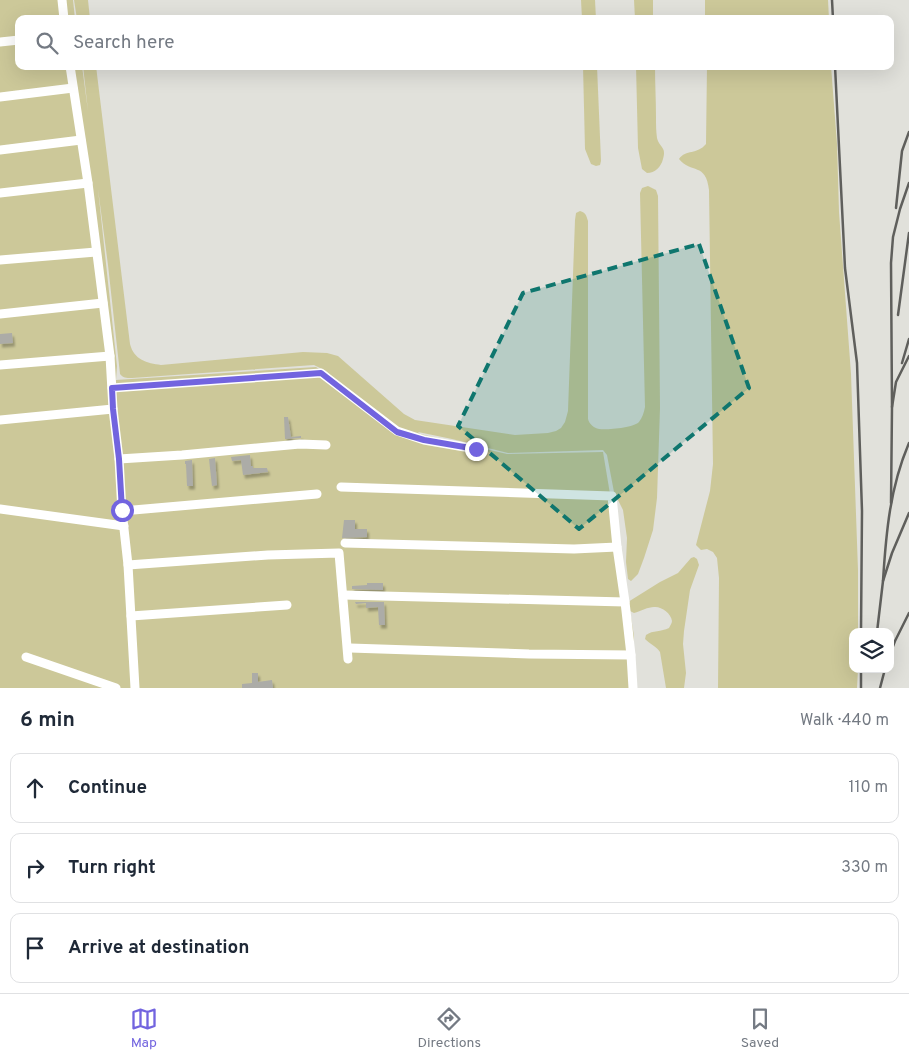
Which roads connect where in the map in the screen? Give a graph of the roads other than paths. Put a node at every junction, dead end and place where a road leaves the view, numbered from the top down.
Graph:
1 (62, 0) edge
2 (64, 15) edge
3 (15, 40) edge
4 (0, 42) edge
5 (71, 70) edge
6 (73, 88) junction
7 (0, 97) edge
8 (82, 140) junction
9 (0, 150) edge
10 (88, 182) junction
11 (0, 193) edge
12 (96, 252) junction
13 (0, 260) edge
14 (103, 303) junction
15 (0, 314) edge
16 (110, 356) junction
17 (0, 366) edge
18 (112, 388) junction
19 (113, 409) junction
20 (0, 420) edge
21 (326, 445) dead end
22 (476, 449) dead end
23 (119, 459) junction
24 (341, 487) dead end
25 (317, 494) dead end
26 (0, 510) edge
27 (122, 510) junction
28 (124, 526) junction
29 (345, 542) dead end
30 (617, 547) junction
31 (128, 565) junction
32 (343, 595) junction
33 (626, 602) junction
34 (287, 605) dead end
35 (131, 616) junction
36 (350, 648) dead end
37 (631, 655) junction
38 (26, 657) dead end
39 (348, 659) dead end
40 (116, 688) edge
41 (135, 688) edge
42 (632, 688) edge

1 - 2 street
3 - 4 street
5 - 6 street
6 - 7 street
6 - 8 street
8 - 9 street
8 - 10 street
10 - 11 street
10 - 12 street
12 - 13 street
12 - 14 street
14 - 15 street
14 - 16 street
16 - 17 street
16 - 18 street
18 - 19 street
18 - 22 street
19 - 20 street
19 - 23 street
21 - 23 street
23 - 27 street
24 - 30 street
25 - 27 street
26 - 28 street
27 - 28 street
28 - 31 street
29 - 30 street
30 - 33 street
31 - 32 street
31 - 35 street
32 - 33 street
32 - 39 street
33 - 37 street
34 - 35 street
35 - 41 street
36 - 37 street
37 - 42 street
38 - 40 street

